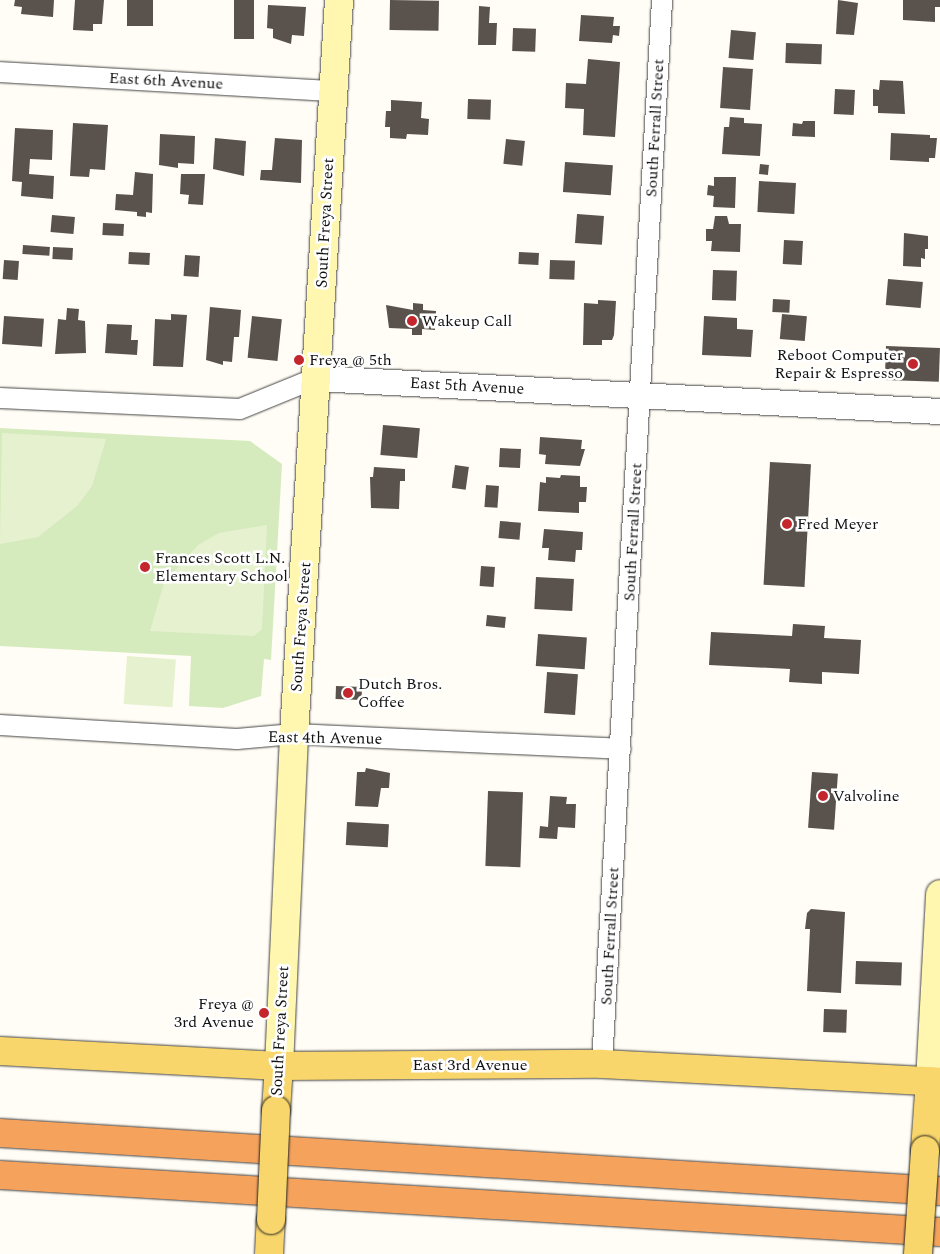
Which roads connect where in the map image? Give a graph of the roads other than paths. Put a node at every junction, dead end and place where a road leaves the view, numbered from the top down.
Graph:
1 (339, 0) edge
2 (662, 0) edge
3 (0, 72) edge
4 (333, 91) junction
5 (316, 378) junction
6 (641, 396) junction
7 (0, 398) edge
8 (940, 411) edge
9 (0, 725) edge
10 (294, 734) junction
11 (621, 749) junction
12 (940, 894) edge
13 (937, 1022) edge
14 (0, 1051) edge
15 (602, 1064) junction
16 (278, 1066) junction
17 (935, 1082) edge
18 (0, 1133) edge
19 (0, 1175) edge
20 (940, 1191) edge
21 (940, 1232) edge
22 (269, 1254) edge
23 (918, 1254) edge

1 - 4 main road, South Freya Street
2 - 6 street, South Ferrall Street
3 - 4 street, East 6th Avenue
4 - 5 main road, South Freya Street
5 - 6 street, East 5th Avenue
5 - 7 street, East 5th Avenue
5 - 10 main road, South Freya Street
6 - 8 street, East 5th Avenue
6 - 11 street, South Ferrall Street
9 - 10 street, East 4th Avenue
10 - 11 street, East 4th Avenue
10 - 16 main road, South Freya Street
11 - 15 street, South Ferrall Street
12 - 13 main road
13 - 17 main road
14 - 16 main road, East 3rd Avenue
15 - 16 main road, East 3rd Avenue
15 - 17 main road, East 3rd Avenue
16 - 22 main road, South Freya Street, bridge
17 - 23 main road, bridge
18 - 20 highway
19 - 21 highway

